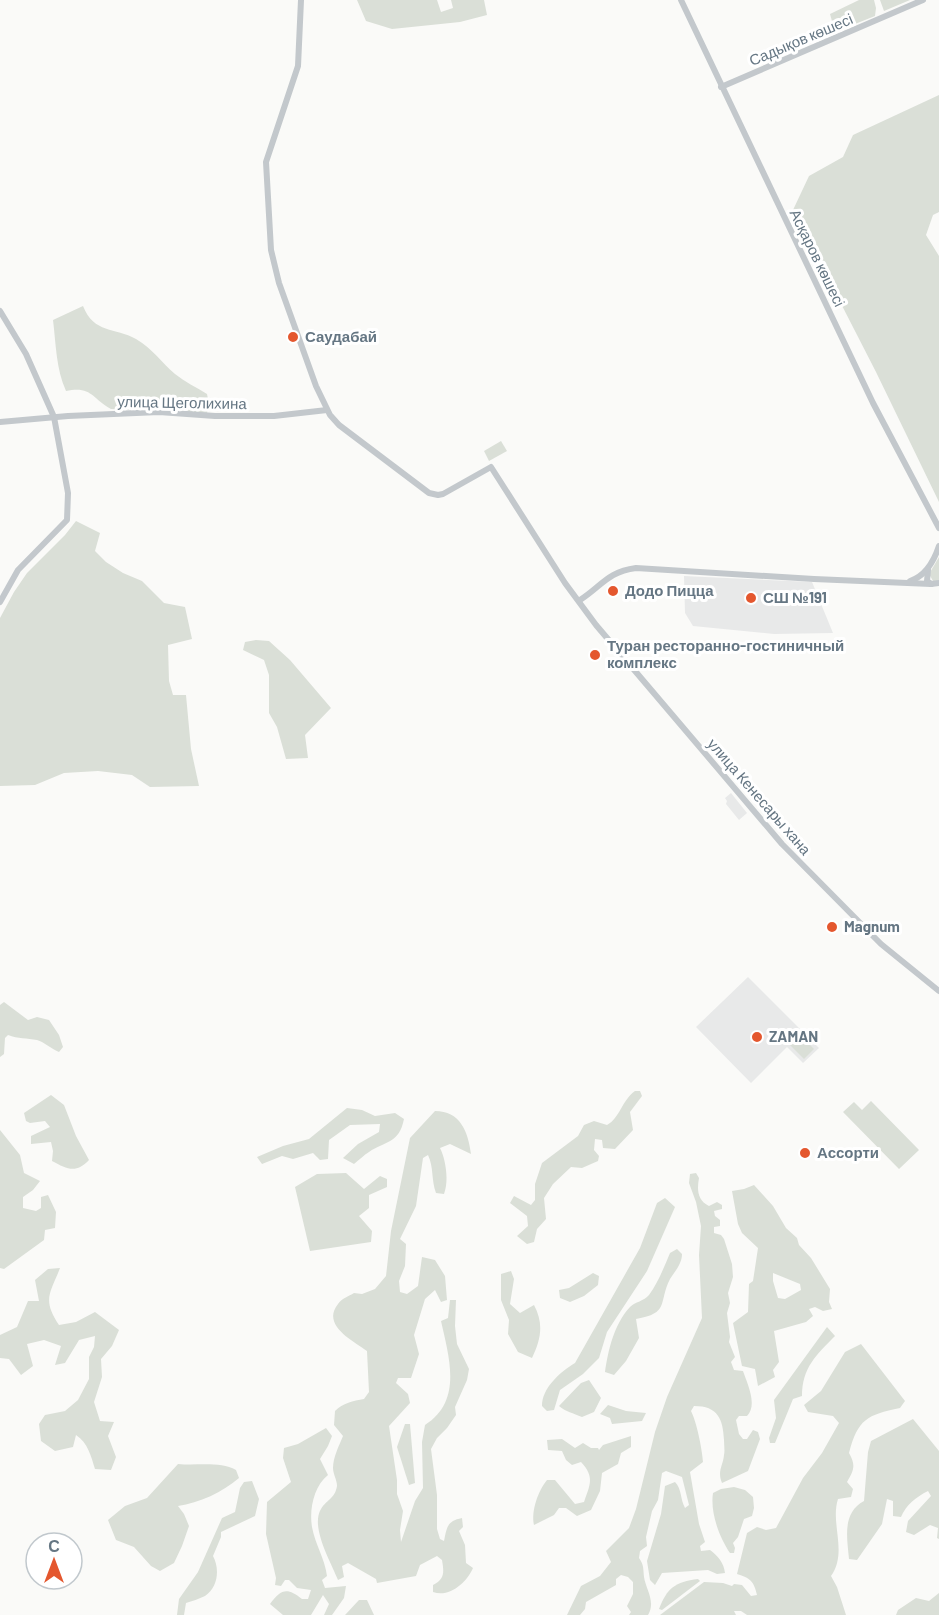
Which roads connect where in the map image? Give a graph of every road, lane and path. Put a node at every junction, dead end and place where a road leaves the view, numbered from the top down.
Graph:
1 (301, 0) edge
2 (681, 0) edge
3 (923, 0) edge
4 (721, 87) junction
5 (0, 311) edge
6 (327, 410) junction
7 (54, 417) junction
8 (0, 422) edge
9 (938, 526) edge
10 (939, 535) edge
11 (939, 546) edge
12 (939, 554) edge
13 (930, 566) junction
14 (907, 582) junction
15 (939, 583) edge
16 (931, 584) junction
17 (580, 600) junction
18 (0, 602) edge
19 (939, 992) edge

1 - 6 street
2 - 4 street, Асқаров көшесі
3 - 4 street, Садықов көшесі
4 - 9 street, Асқаров көшесі
5 - 7 street
6 - 7 street, улица Щеголихина
6 - 17 street
7 - 8 street, улица Щеголихина
7 - 18 street
9 - 10 street, Асқаров көшесі
11 - 13 street
12 - 13 street
13 - 14 street
13 - 16 street
14 - 16 street
14 - 17 street
15 - 16 street
17 - 19 street, улица Кенесары хана

